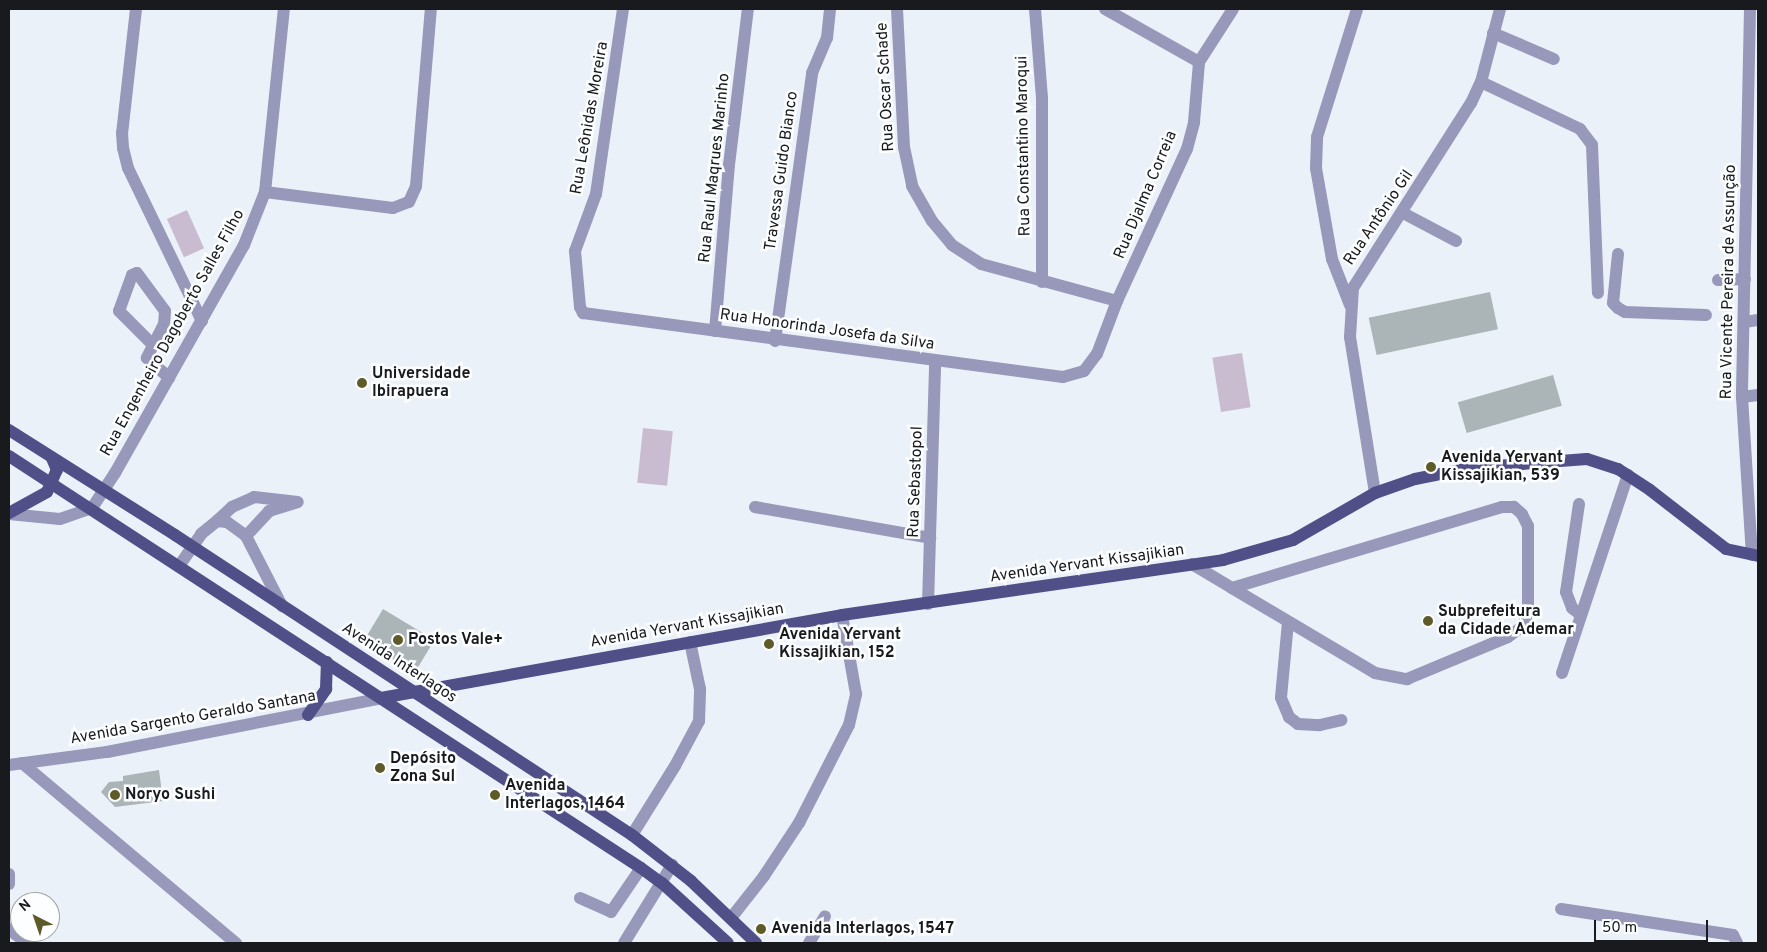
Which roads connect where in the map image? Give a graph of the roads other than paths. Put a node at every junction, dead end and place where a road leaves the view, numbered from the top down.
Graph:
1 (136, 9) edge
2 (284, 9) edge
3 (431, 9) edge
4 (623, 9) edge
5 (748, 9) edge
6 (830, 9) edge
7 (897, 9) edge
8 (1035, 9) edge
9 (1105, 9) edge
10 (1233, 9) edge
11 (1357, 9) edge
12 (1500, 9) edge
13 (1750, 9) edge
14 (1493, 33) junction
15 (1554, 59) dead end
16 (1199, 62) junction
17 (1481, 82) junction
18 (1753, 115) edge
19 (265, 192) junction
20 (1403, 212) junction
21 (1456, 241) dead end
22 (1618, 254) dead end
23 (1745, 279) junction
24 (1718, 280) dead end
25 (1042, 282) junction
26 (1598, 293) dead end
27 (1118, 301) junction
28 (1350, 306) junction
29 (588, 315) joint
30 (1706, 315) dead end
31 (1758, 320) edge
32 (202, 321) junction
33 (1744, 322) junction
34 (715, 331) junction
35 (775, 341) junction
36 (153, 346) junction
37 (936, 361) junction
38 (1063, 377) joint
39 (169, 378) junction
40 (1758, 395) edge
41 (1742, 397) junction
42 (9, 430) edge
43 (9, 456) edge
44 (52, 458) junction
45 (1628, 475) junction
46 (53, 483) junction
47 (103, 492) junction
48 (1375, 493) junction
49 (1579, 504) dead end
50 (755, 507) dead end
51 (92, 508) junction
52 (9, 513) edge
53 (217, 521) junction
54 (246, 536) junction
55 (930, 538) junction
56 (191, 546) junction
57 (1755, 556) edge
58 (1192, 564) junction
59 (179, 566) junction
60 (1232, 588) junction
61 (928, 604) junction
62 (282, 606) junction
63 (1581, 614) junction
64 (842, 615) junction
65 (1288, 622) junction
66 (690, 642) junction
67 (327, 662) junction
68 (1562, 673) dead end
69 (414, 692) junction
70 (382, 698) junction
71 (308, 715) junction
72 (1342, 720) dead end
73 (22, 763) junction
74 (9, 765) edge
75 (632, 835) junction
76 (672, 866) junction
77 (641, 868) junction
78 (9, 874) edge
79 (662, 882) junction
80 (9, 884) edge
81 (580, 898) dead end
82 (1561, 909) dead end
83 (825, 916) dead end
84 (731, 918) junction
85 (9, 929) edge
86 (26, 943) edge
87 (236, 943) edge
88 (624, 943) edge
89 (728, 943) edge
90 (756, 943) edge
91 (809, 943) edge
92 (1737, 943) edge

1 - 32 street
2 - 19 street, Rua Engenheiro Dagoberto Salles Filho
3 - 19 street
4 - 29 street, Rua Leônidas Moreira
5 - 34 street, Rua Raul Maqrues Marinho
6 - 35 street, Travessa Guido Bianco
7 - 25 street, Rua Oscar Schade
8 - 25 street, Rua Constantino Maroqui
9 - 16 street
10 - 16 street, Rua Djalma Correia
11 - 28 street
12 - 14 street, Rua Antônio Gil
13 - 18 street, Rua Vicente Pereira de Assunção
14 - 15 street
14 - 17 street, Rua Antônio Gil
16 - 27 street, Rua Djalma Correia
17 - 20 street, Rua Antônio Gil
17 - 26 street
18 - 23 street, Rua Vicente Pereira de Assunção
19 - 32 street, Rua Engenheiro Dagoberto Salles Filho
20 - 21 street
20 - 28 street, Rua Antônio Gil
22 - 30 street
23 - 24 street
23 - 33 street, Rua Vicente Pereira de Assunção
25 - 27 street, Rua Oscar Schade
27 - 38 street, Rua Djalma Correia
28 - 48 street, Rua Antônio Gil
29 - 34 street, Rua Honorinda Josefa da Silva
31 - 33 street
32 - 39 street, Rua Engenheiro Dagoberto Salles Filho
33 - 41 street, Rua Vicente Pereira de Assunção
34 - 35 street, Rua Honorinda Josefa da Silva
35 - 37 street, Rua Honorinda Josefa da Silva
36 - 36 street
36 - 39 street
37 - 38 street, Rua Honorinda Josefa da Silva
37 - 55 street, Rua Sebastopol
39 - 47 street, Rua Engenheiro Dagoberto Salles Filho
40 - 41 street
41 - 57 street, Rua Vicente Pereira de Assunção
42 - 44 main road, Avenida Interlagos
43 - 46 main road
44 - 46 main road
44 - 47 main road, Avenida Interlagos
45 - 48 main road, Avenida Yervant Kissajikian
45 - 57 main road, Avenida Yervant Kissajikian
45 - 63 street
46 - 51 main road
46 - 52 main road
47 - 51 street, Rua Engenheiro Dagoberto Salles Filho
47 - 56 main road, Avenida Interlagos
48 - 58 main road, Avenida Yervant Kissajikian
49 - 63 street
50 - 55 street
51 - 52 street
51 - 59 main road
53 - 54 street
53 - 54 street
53 - 56 street
54 - 62 street
55 - 61 street, Rua Sebastopol
56 - 59 street
56 - 62 main road, Avenida Interlagos
58 - 60 street
58 - 61 main road, Avenida Yervant Kissajikian
59 - 67 main road
60 - 65 street
60 - 65 street
61 - 64 main road, Avenida Yervant Kissajikian
62 - 69 main road, Avenida Interlagos
63 - 68 street
64 - 66 main road, Avenida Yervant Kissajikian
64 - 84 street
65 - 72 street
66 - 69 main road, Avenida Yervant Kissajikian
66 - 75 street
67 - 70 main road
67 - 71 main road
69 - 70 main road, Avenida Yervant Kissajikian
69 - 75 main road, Avenida Interlagos
70 - 71 street, Avenida Sargento Geraldo Santana
70 - 77 main road
71 - 73 street, Avenida Sargento Geraldo Santana
73 - 74 street, Avenida Sargento Geraldo Santana
73 - 87 street
75 - 76 main road, Avenida Interlagos
76 - 79 street
76 - 84 main road, Avenida Interlagos
77 - 79 main road
77 - 81 street
78 - 80 street
79 - 88 street
79 - 89 main road
82 - 92 street
83 - 91 street
84 - 90 main road, Avenida Interlagos
85 - 86 street

